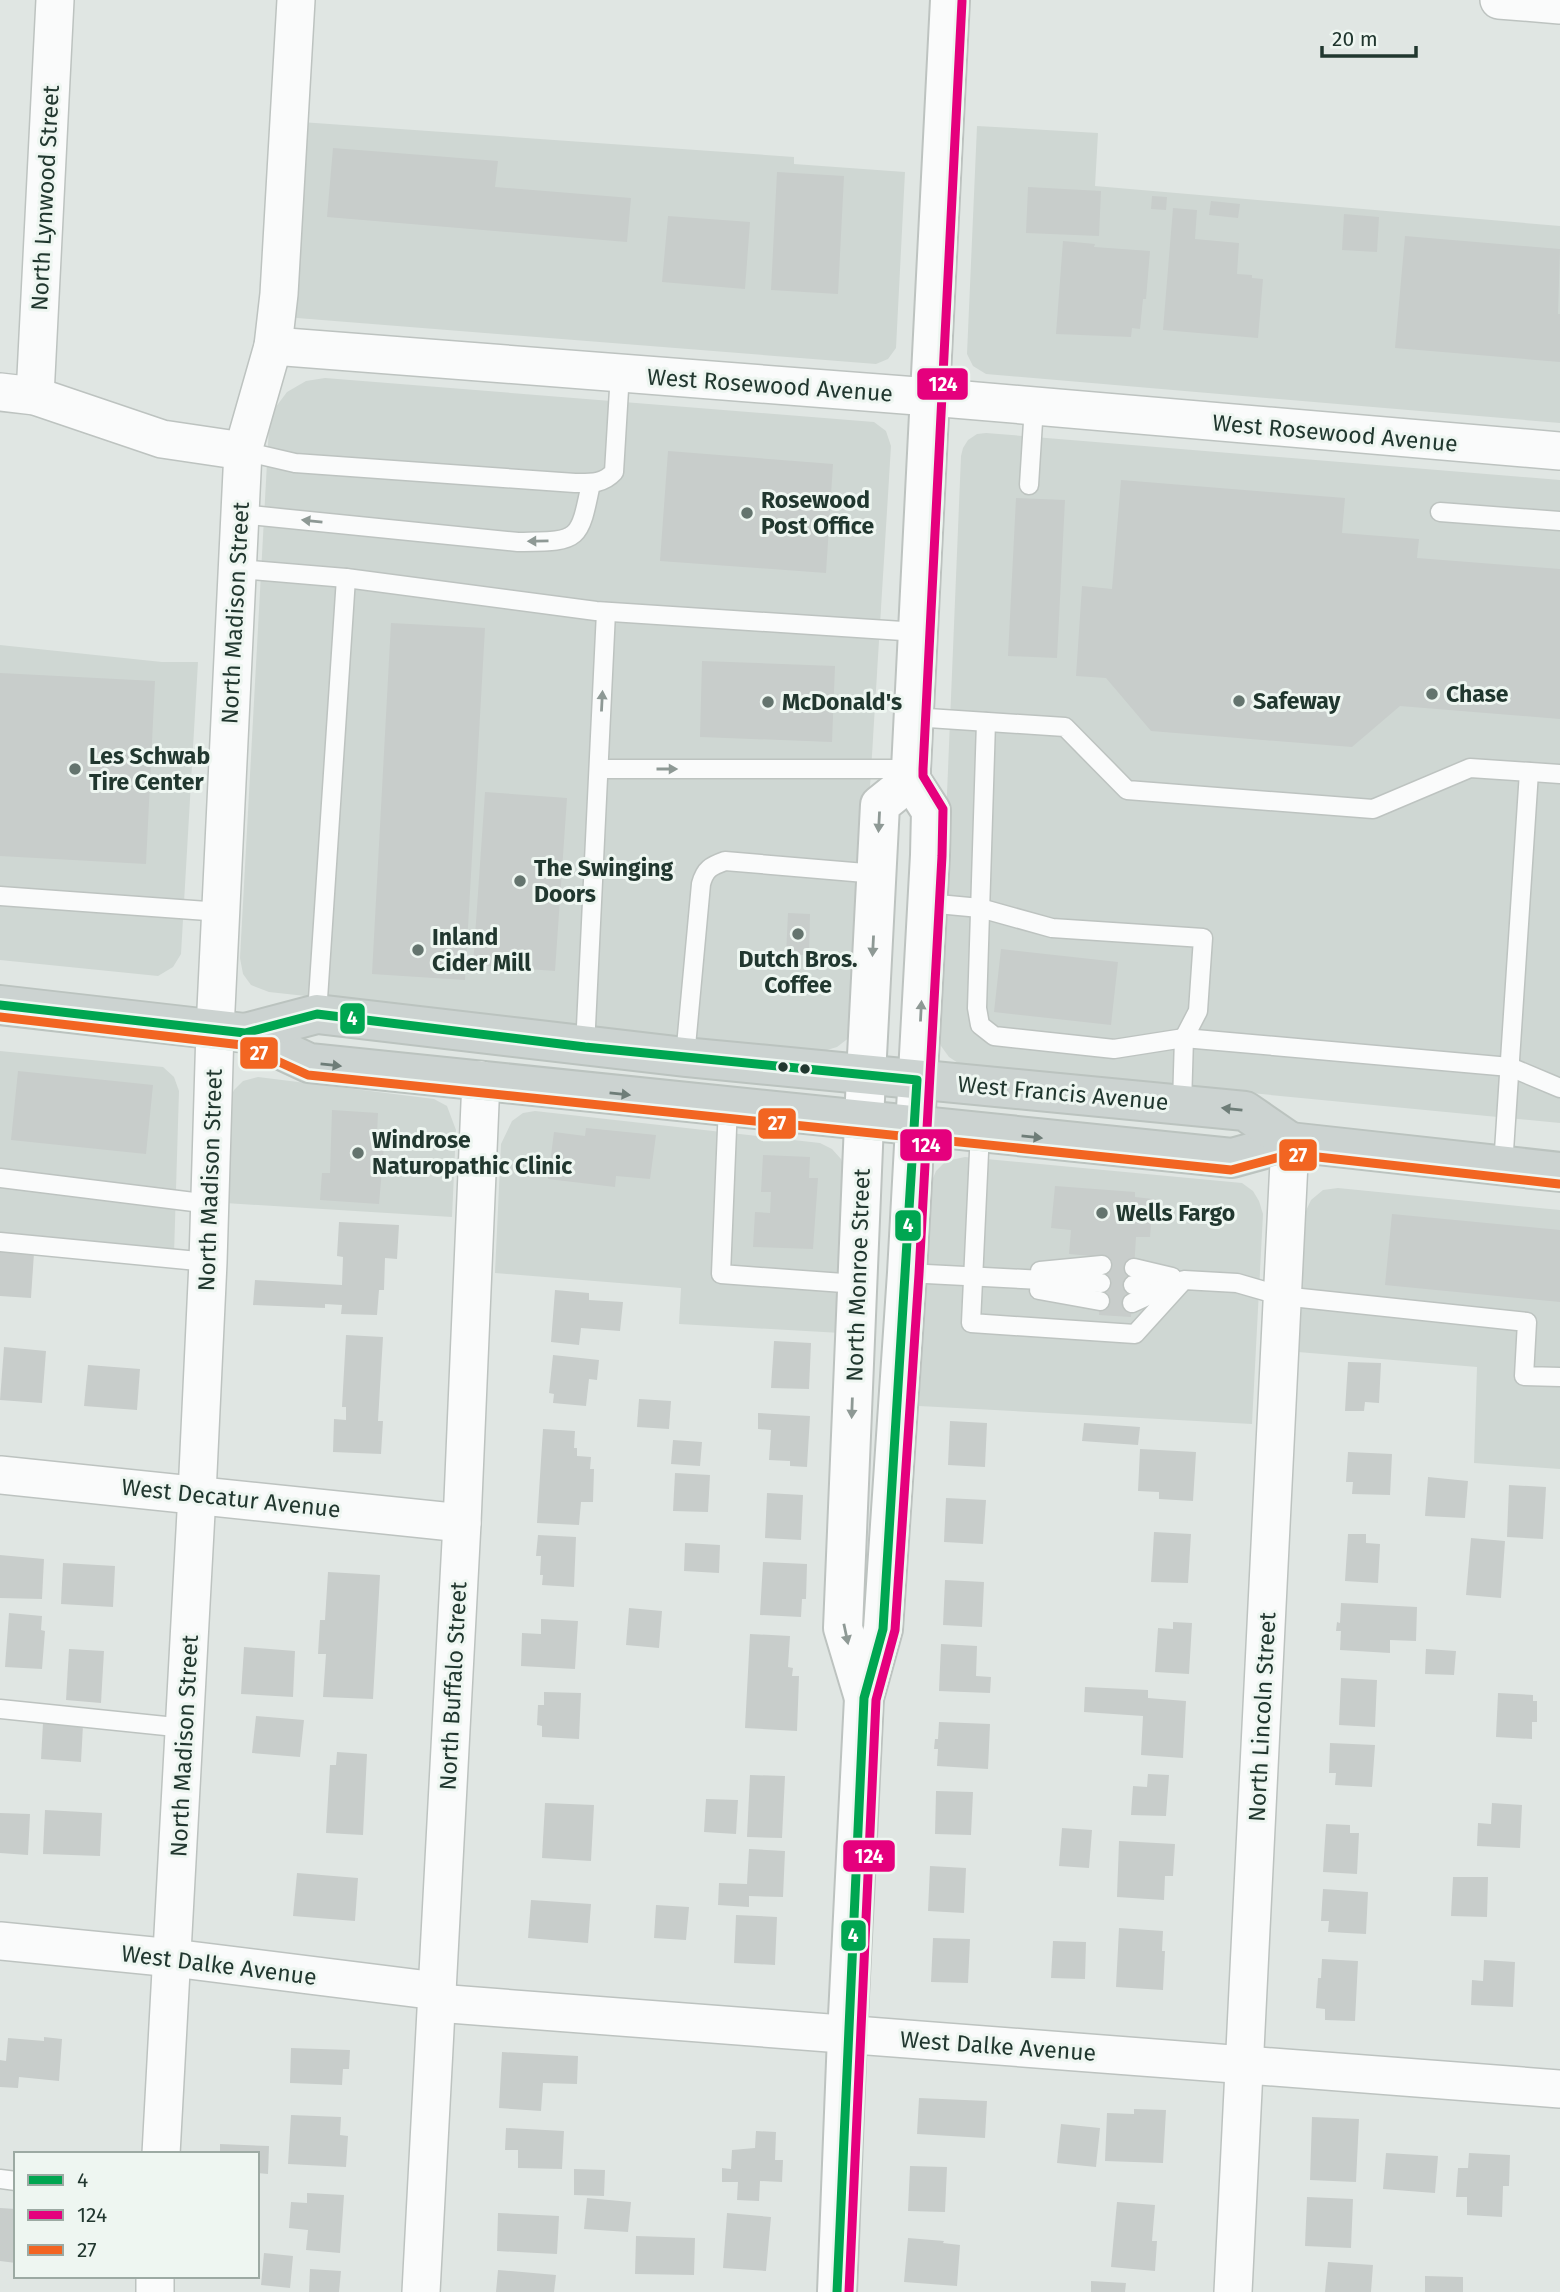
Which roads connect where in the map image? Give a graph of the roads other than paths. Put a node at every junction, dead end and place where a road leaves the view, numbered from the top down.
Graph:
1 (55, 0) edge
2 (296, 0) edge
3 (950, 0) edge
4 (1499, 0) edge
5 (1560, 5) edge
6 (273, 346) junction
7 (621, 373) junction
8 (17, 394) edge
9 (930, 397) junction
10 (1034, 406) junction
11 (243, 451) junction
12 (1560, 451) edge
13 (591, 483) junction
14 (1029, 485) dead end
15 (1440, 512) dead end
16 (240, 514) junction
17 (1560, 521) edge
18 (238, 569) junction
19 (346, 579) junction
20 (606, 612) junction
21 (918, 632) junction
22 (913, 717) junction
23 (986, 722) junction
24 (599, 769) junction
25 (1529, 772) junction
26 (911, 775) junction
27 (1560, 775) edge
28 (877, 874) junction
29 (0, 896) edge
30 (927, 902) junction
31 (980, 908) junction
32 (221, 912) junction
33 (0, 1005) edge
34 (317, 1014) junction
35 (230, 1031) junction
36 (1184, 1038) junction
37 (585, 1047) junction
38 (685, 1057) junction
39 (1510, 1067) junction
40 (866, 1075) junction
41 (481, 1080) junction
42 (918, 1080) junction
43 (1560, 1088) edge
44 (1182, 1104) junction
45 (728, 1105) junction
46 (864, 1119) junction
47 (915, 1124) junction
48 (980, 1131) junction
49 (1290, 1142) junction
50 (1503, 1166) junction
51 (1560, 1172) edge
52 (0, 1178) edge
53 (210, 1204) junction
54 (0, 1242) edge
55 (208, 1262) junction
56 (907, 1273) junction
57 (974, 1278) junction
58 (1184, 1280) junction
59 (857, 1284) junction
60 (1282, 1296) junction
61 (1560, 1377) edge
62 (0, 1475) edge
63 (198, 1494) junction
64 (462, 1523) junction
65 (864, 1698) junction
66 (0, 1709) edge
67 (185, 1728) junction
68 (0, 1941) edge
69 (173, 1958) junction
70 (437, 1997) junction
71 (847, 2036) junction
72 (1245, 2063) junction
73 (1560, 2089) edge
74 (162, 2152) edge
75 (421, 2292) edge
76 (837, 2292) edge
77 (1233, 2292) edge

1 - 8 street, North Lynwood Street
2 - 6 street, North Madison Street
3 - 9 main road
4 - 5 street
6 - 7 street, West Rosewood Avenue
6 - 11 street, North Madison Street
7 - 9 street, West Rosewood Avenue
7 - 13 lane
8 - 11 street
9 - 10 street, West Rosewood Avenue
9 - 21 main road
10 - 12 street, West Rosewood Avenue
10 - 14 lane
11 - 13 lane
11 - 16 street, North Madison Street
13 -> 16 lane
15 - 17 lane
16 - 18 street, North Madison Street
18 - 19 lane
18 - 32 street, North Madison Street
19 - 20 lane
19 - 34 lane
20 - 21 lane
24 -> 20 lane
21 - 22 main road
22 - 23 lane
22 - 26 main road
23 - 25 lane
23 - 31 lane
24 -> 26 lane
24 - 37 lane
25 - 27 lane
25 - 39 lane
26 -> 28 main road, North Monroe Street
26 - 30 main road, North Monroe Street
28 - 38 lane
28 -> 40 main road, North Monroe Street
29 - 32 lane
30 - 31 lane
42 -> 30 main road, North Monroe Street
31 - 36 lane
31 - 36 lane
32 - 35 street, North Madison Street
33 - 35 main road, West Francis Avenue
34 - 35 main road, West Francis Avenue
34 - 37 main road, West Francis Avenue
35 -> 41 main road, West Francis Avenue
35 - 53 street, North Madison Street
36 - 39 lane
36 - 44 lane
37 - 38 main road, West Francis Avenue
38 - 40 main road, West Francis Avenue
39 - 43 lane
39 - 50 lane
40 - 42 main road, West Francis Avenue
40 - 46 main road, North Monroe Street
41 -> 45 main road, West Francis Avenue
41 - 64 street, North Buffalo Street
42 - 44 main road, West Francis Avenue
42 - 47 main road, North Monroe Street
49 -> 44 main road, West Francis Avenue
45 - 46 main road, West Francis Avenue
45 - 59 lane
46 - 47 main road, West Francis Avenue
46 - 59 main road, North Monroe Street
47 - 48 main road, West Francis Avenue
47 - 56 main road, North Monroe Street
48 -> 49 main road, West Francis Avenue
48 - 57 lane
49 - 50 main road, West Francis Avenue
49 - 60 street, North Lincoln Street
50 - 51 main road, West Francis Avenue
52 - 53 lane
53 - 55 street, North Madison Street
54 - 55 lane
55 - 63 street, North Madison Street
56 - 57 lane
56 - 65 main road, North Monroe Street
57 - 57 lane
57 - 58 lane
58 - 58 lane
58 - 60 lane
59 -> 65 main road, North Monroe Street
60 - 61 lane
60 - 72 street, North Lincoln Street
62 - 63 street, West Decatur Avenue
63 - 64 street, West Decatur Avenue
63 - 67 street, North Madison Street
64 - 70 street, North Buffalo Street
65 - 71 main road, North Monroe Street
66 - 67 lane
67 - 69 street, North Madison Street
68 - 69 street, West Dalke Avenue
69 - 70 street, West Dalke Avenue
69 - 74 street, North Madison Street
70 - 71 street, West Dalke Avenue
70 - 75 street, North Buffalo Street
71 - 72 street, West Dalke Avenue
71 - 76 main road, North Monroe Street
72 - 73 street, West Dalke Avenue
72 - 77 street, North Lincoln Street

